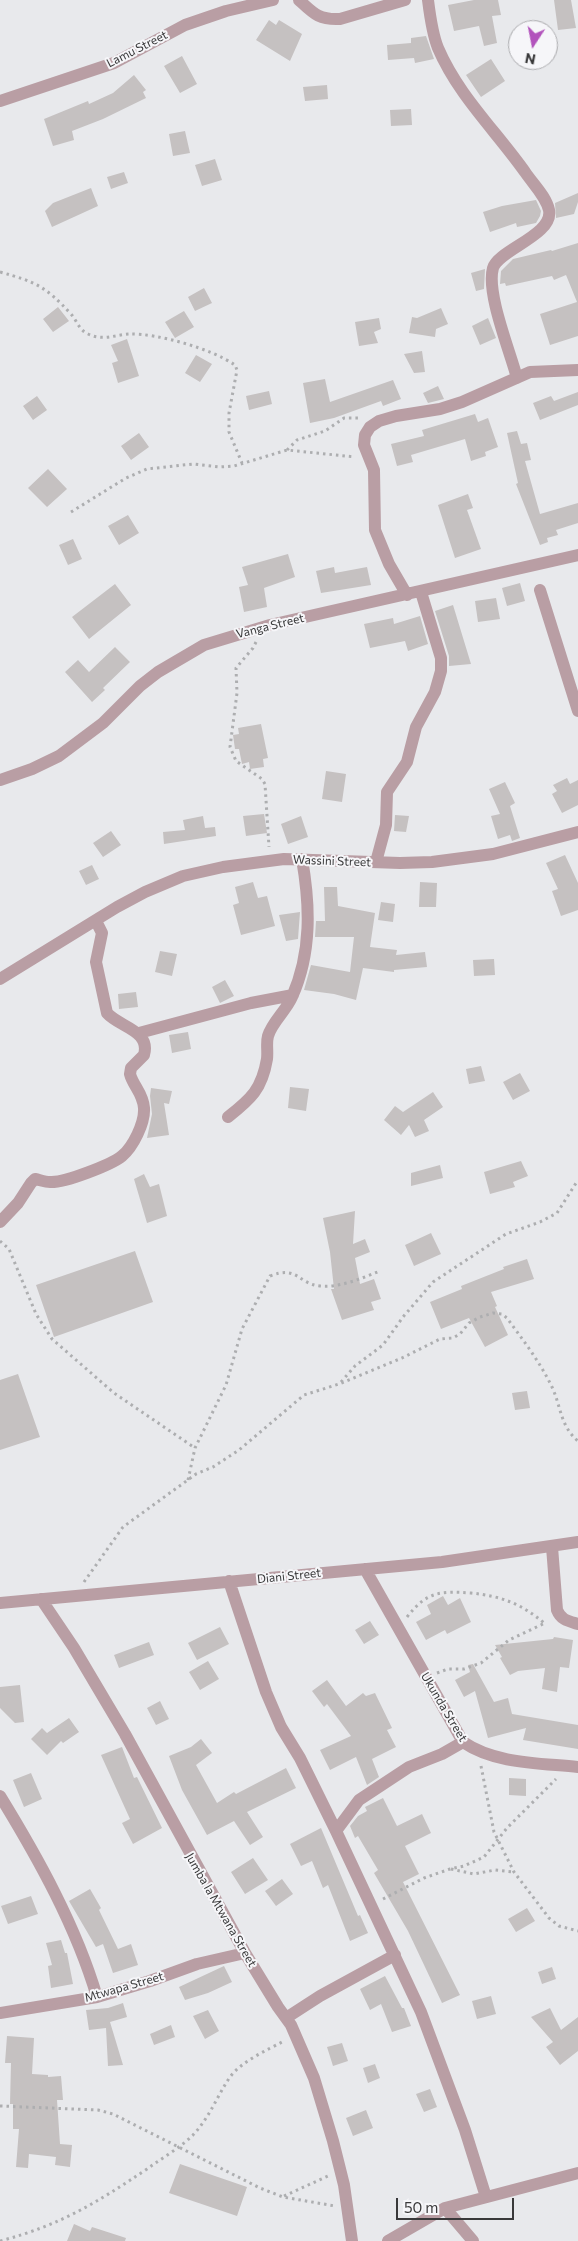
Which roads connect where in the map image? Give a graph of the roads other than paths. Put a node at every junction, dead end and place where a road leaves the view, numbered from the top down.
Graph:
1 (274, 0) edge
2 (299, 0) edge
3 (405, 0) edge
4 (428, 0) edge
5 (0, 101) edge
6 (578, 370) edge
7 (517, 378) junction
8 (578, 555) edge
9 (540, 590) dead end
10 (421, 592) junction
11 (407, 595) junction
12 (578, 711) edge
13 (0, 780) edge
14 (578, 832) edge
15 (302, 859) junction
16 (376, 862) junction
17 (96, 921) junction
18 (0, 979) edge
19 (293, 995) junction
20 (139, 1033) junction
21 (228, 1117) dead end
22 (0, 1222) edge
23 (578, 1542) edge
24 (552, 1547) junction
25 (365, 1569) junction
26 (229, 1581) junction
27 (41, 1599) junction
28 (0, 1603) edge
29 (578, 1624) edge
30 (462, 1742) junction
31 (575, 1767) edge
32 (0, 1796) edge
33 (336, 1831) junction
34 (245, 1953) junction
35 (394, 1955) junction
36 (97, 1997) junction
37 (0, 2013) edge
38 (286, 2018) junction
39 (578, 2173) edge
40 (486, 2197) junction
41 (445, 2208) junction
42 (352, 2241) edge
43 (388, 2241) edge
44 (473, 2241) edge

1 - 5 street, Lamu Street
2 - 3 street
4 - 7 street
6 - 7 street
7 - 11 street
8 - 10 street, Vanga Street
9 - 12 street
10 - 11 street, Vanga Street
10 - 16 street
11 - 13 street, Vanga Street
14 - 16 street, Wassini Street
15 - 16 street, Wassini Street
15 - 17 street, Wassini Street
15 - 19 street
17 - 18 street, Wassini Street
17 - 20 street
19 - 20 street
19 - 21 street
20 - 22 street
23 - 24 street, Diani Street
24 - 25 street, Diani Street
24 - 29 street
25 - 26 street, Diani Street
25 - 30 street, Ukunda Street
26 - 27 street, Diani Street
26 - 33 street
27 - 28 street, Diani Street
27 - 34 street, Jumba la Mtwana Street
30 - 31 street, Ukunda Street
30 - 33 street
32 - 36 street
33 - 35 street
34 - 36 street, Mtwapa Street
34 - 38 street, Jumba la Mtwana Street
35 - 38 street
35 - 40 street
36 - 37 street, Mtwapa Street
38 - 42 street, Jumba la Mtwana Street
39 - 40 street
40 - 41 street
41 - 43 street
41 - 44 street

